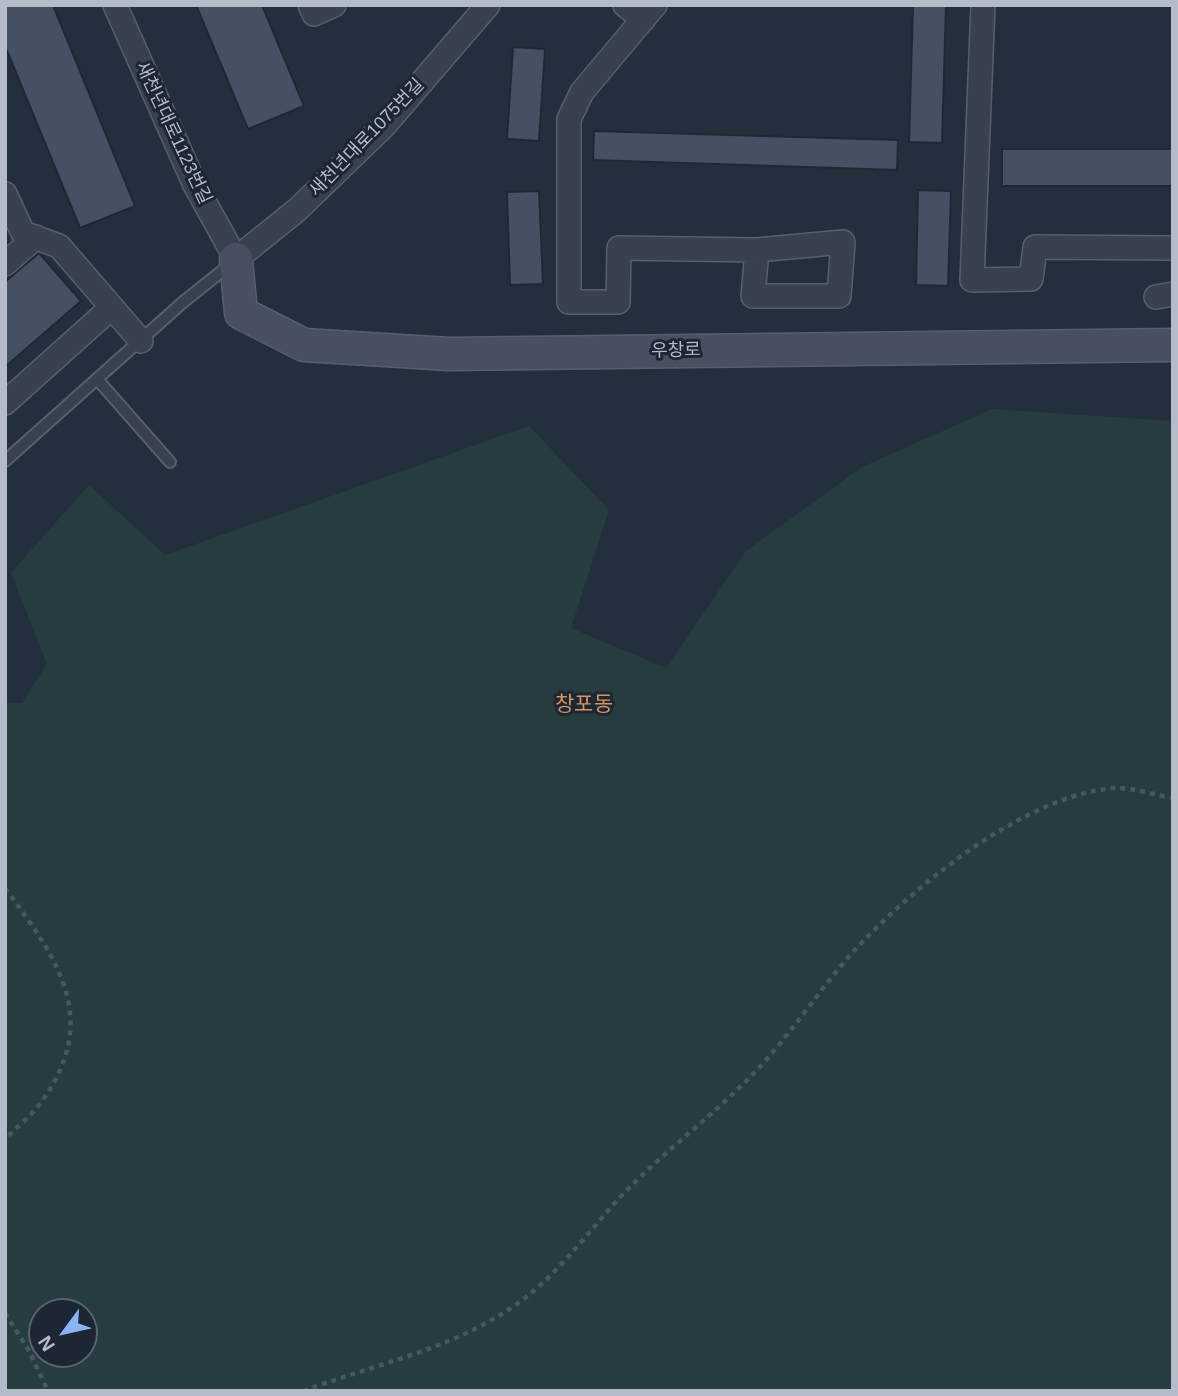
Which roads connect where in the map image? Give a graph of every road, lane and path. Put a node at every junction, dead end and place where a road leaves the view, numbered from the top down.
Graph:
1 (115, 5) edge
2 (310, 5) edge
3 (334, 5) edge
4 (488, 5) edge
5 (625, 5) edge
6 (983, 5) edge
7 (649, 13) edge
8 (5, 194) edge
9 (36, 237) junction
10 (1173, 248) edge
11 (757, 250) dead end
12 (236, 260) junction
13 (5, 264) edge
14 (111, 308) junction
15 (141, 341) junction
16 (1173, 345) edge
17 (97, 379) junction
18 (5, 404) edge
19 (5, 461) edge
20 (170, 462) dead end
21 (1173, 798) edge
22 (5, 888) edge
23 (5, 1139) edge
24 (5, 1313) edge
25 (48, 1391) edge
26 (303, 1391) edge

1 - 12 street, 새천년대로1123번길
2 - 3 street
4 - 12 street, 새천년대로1075번길
5 - 7 street
6 - 10 street
7 - 11 street
8 - 9 street
9 - 13 street
9 - 14 street
12 - 15 lane
12 - 16 main road, 우창로
14 - 15 street
14 - 18 street
15 - 17 lane
17 - 19 lane
17 - 20 lane
21 - 26 path
22 - 23 path
24 - 25 path

